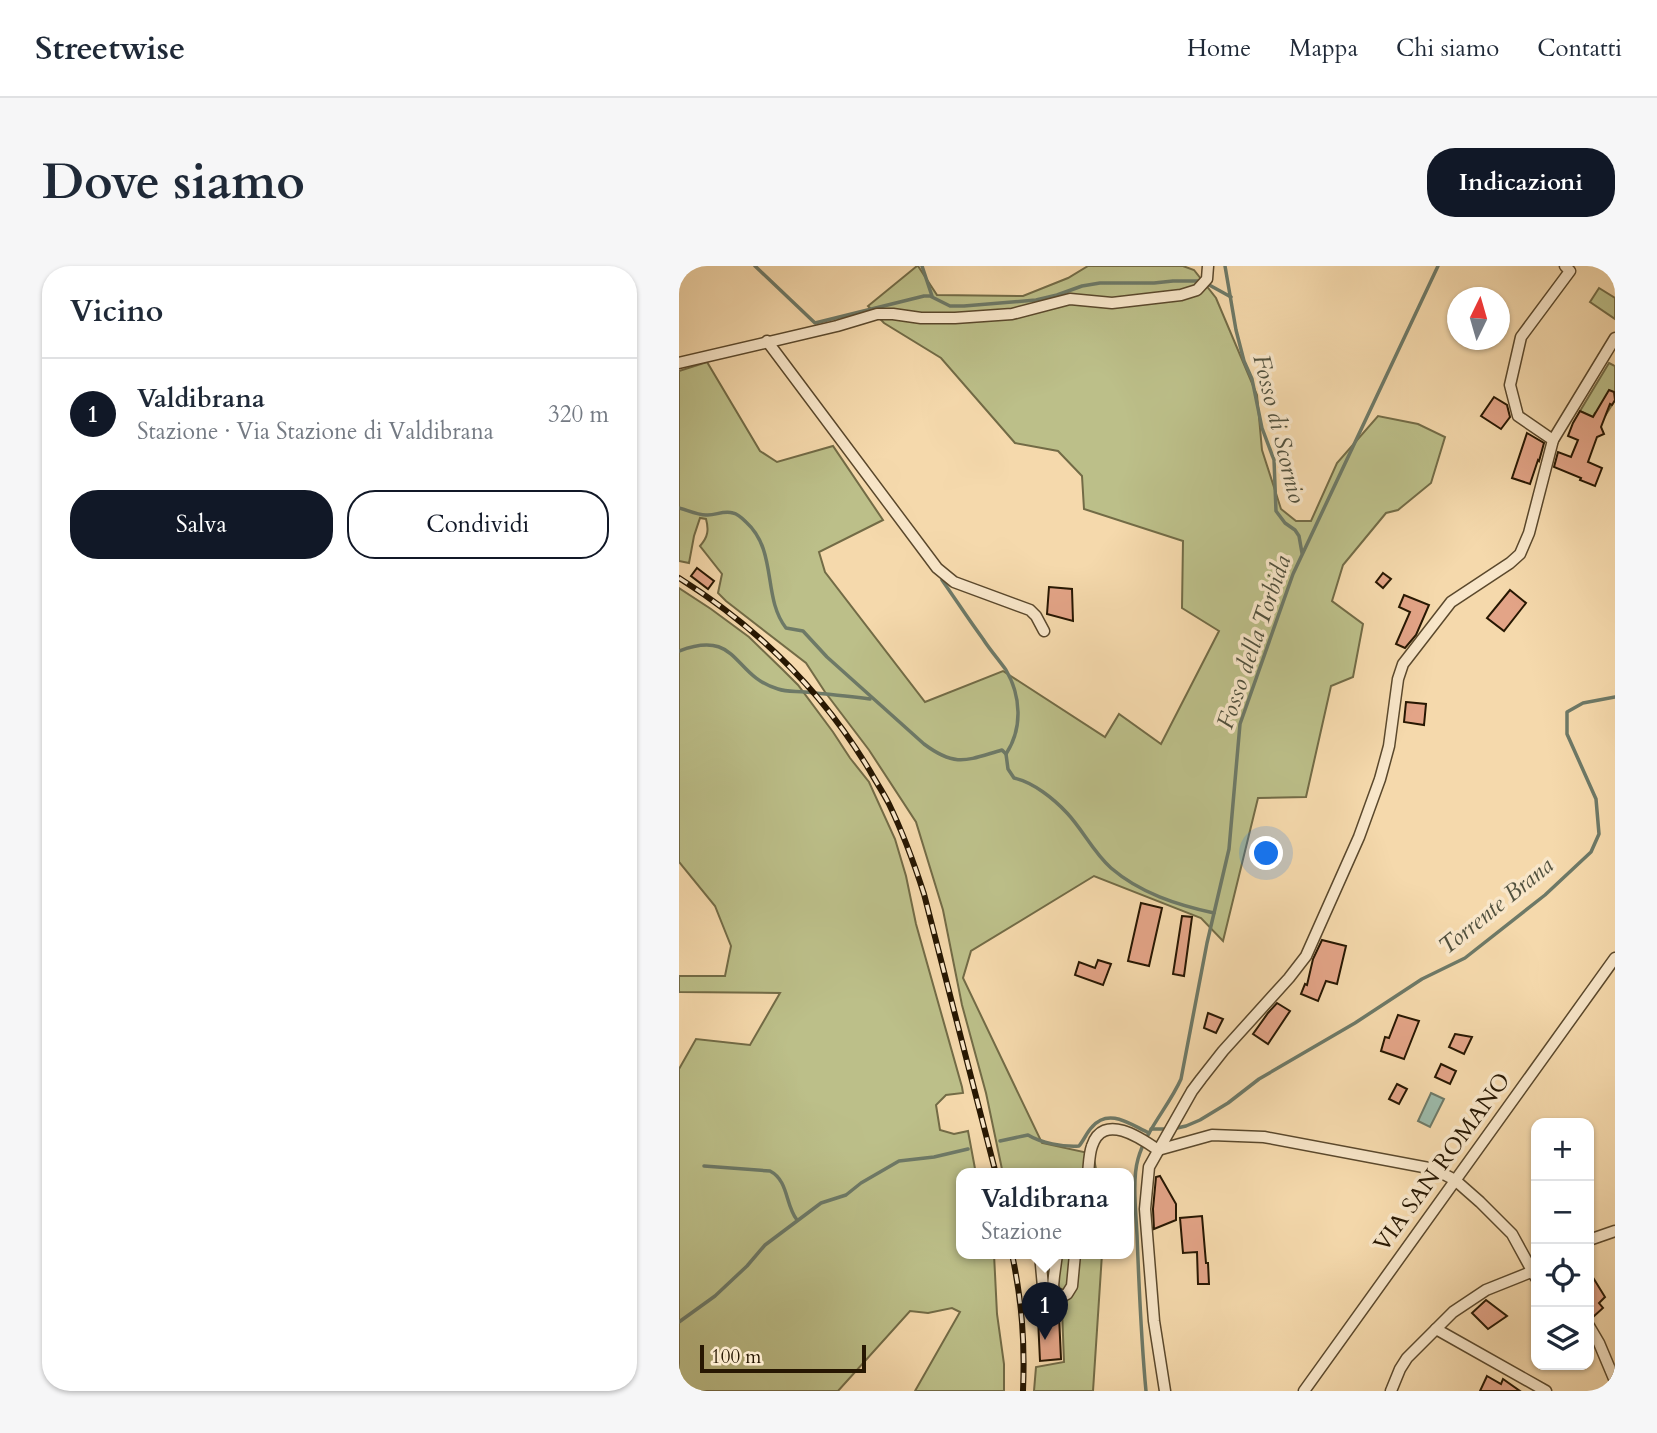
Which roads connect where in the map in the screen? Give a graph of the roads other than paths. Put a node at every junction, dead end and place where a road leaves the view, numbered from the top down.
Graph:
1 (1208, 266) edge
2 (1565, 266) edge
3 (1615, 338) edge
4 (767, 341) junction
5 (679, 363) edge
6 (1553, 440) junction
7 (1044, 631) dead end
8 (1615, 958) edge
9 (1158, 1150) junction
10 (1088, 1168) edge
11 (1455, 1180) junction
12 (1615, 1231) edge
13 (1594, 1238) edge
14 (1040, 1259) edge
15 (1056, 1259) edge
16 (1075, 1259) edge
17 (1531, 1267) edge
18 (1531, 1275) edge
19 (1042, 1287) dead end
20 (1436, 1329) junction
21 (1594, 1334) edge
22 (1615, 1381) edge
23 (1165, 1391) edge
24 (1304, 1391) edge
25 (1391, 1391) edge
26 (1546, 1391) edge

1 - 4 street
2 - 6 street
3 - 6 street
4 - 5 street
4 - 7 street
6 - 9 street
8 - 11 street, VIA SAN ROMANO
9 - 10 street
9 - 11 street
9 - 23 street
11 - 17 street
11 - 24 street, VIA SAN ROMANO
12 - 13 street
14 - 19 street
15 - 16 street
18 - 20 street
20 - 25 street
20 - 26 street
21 - 22 street

